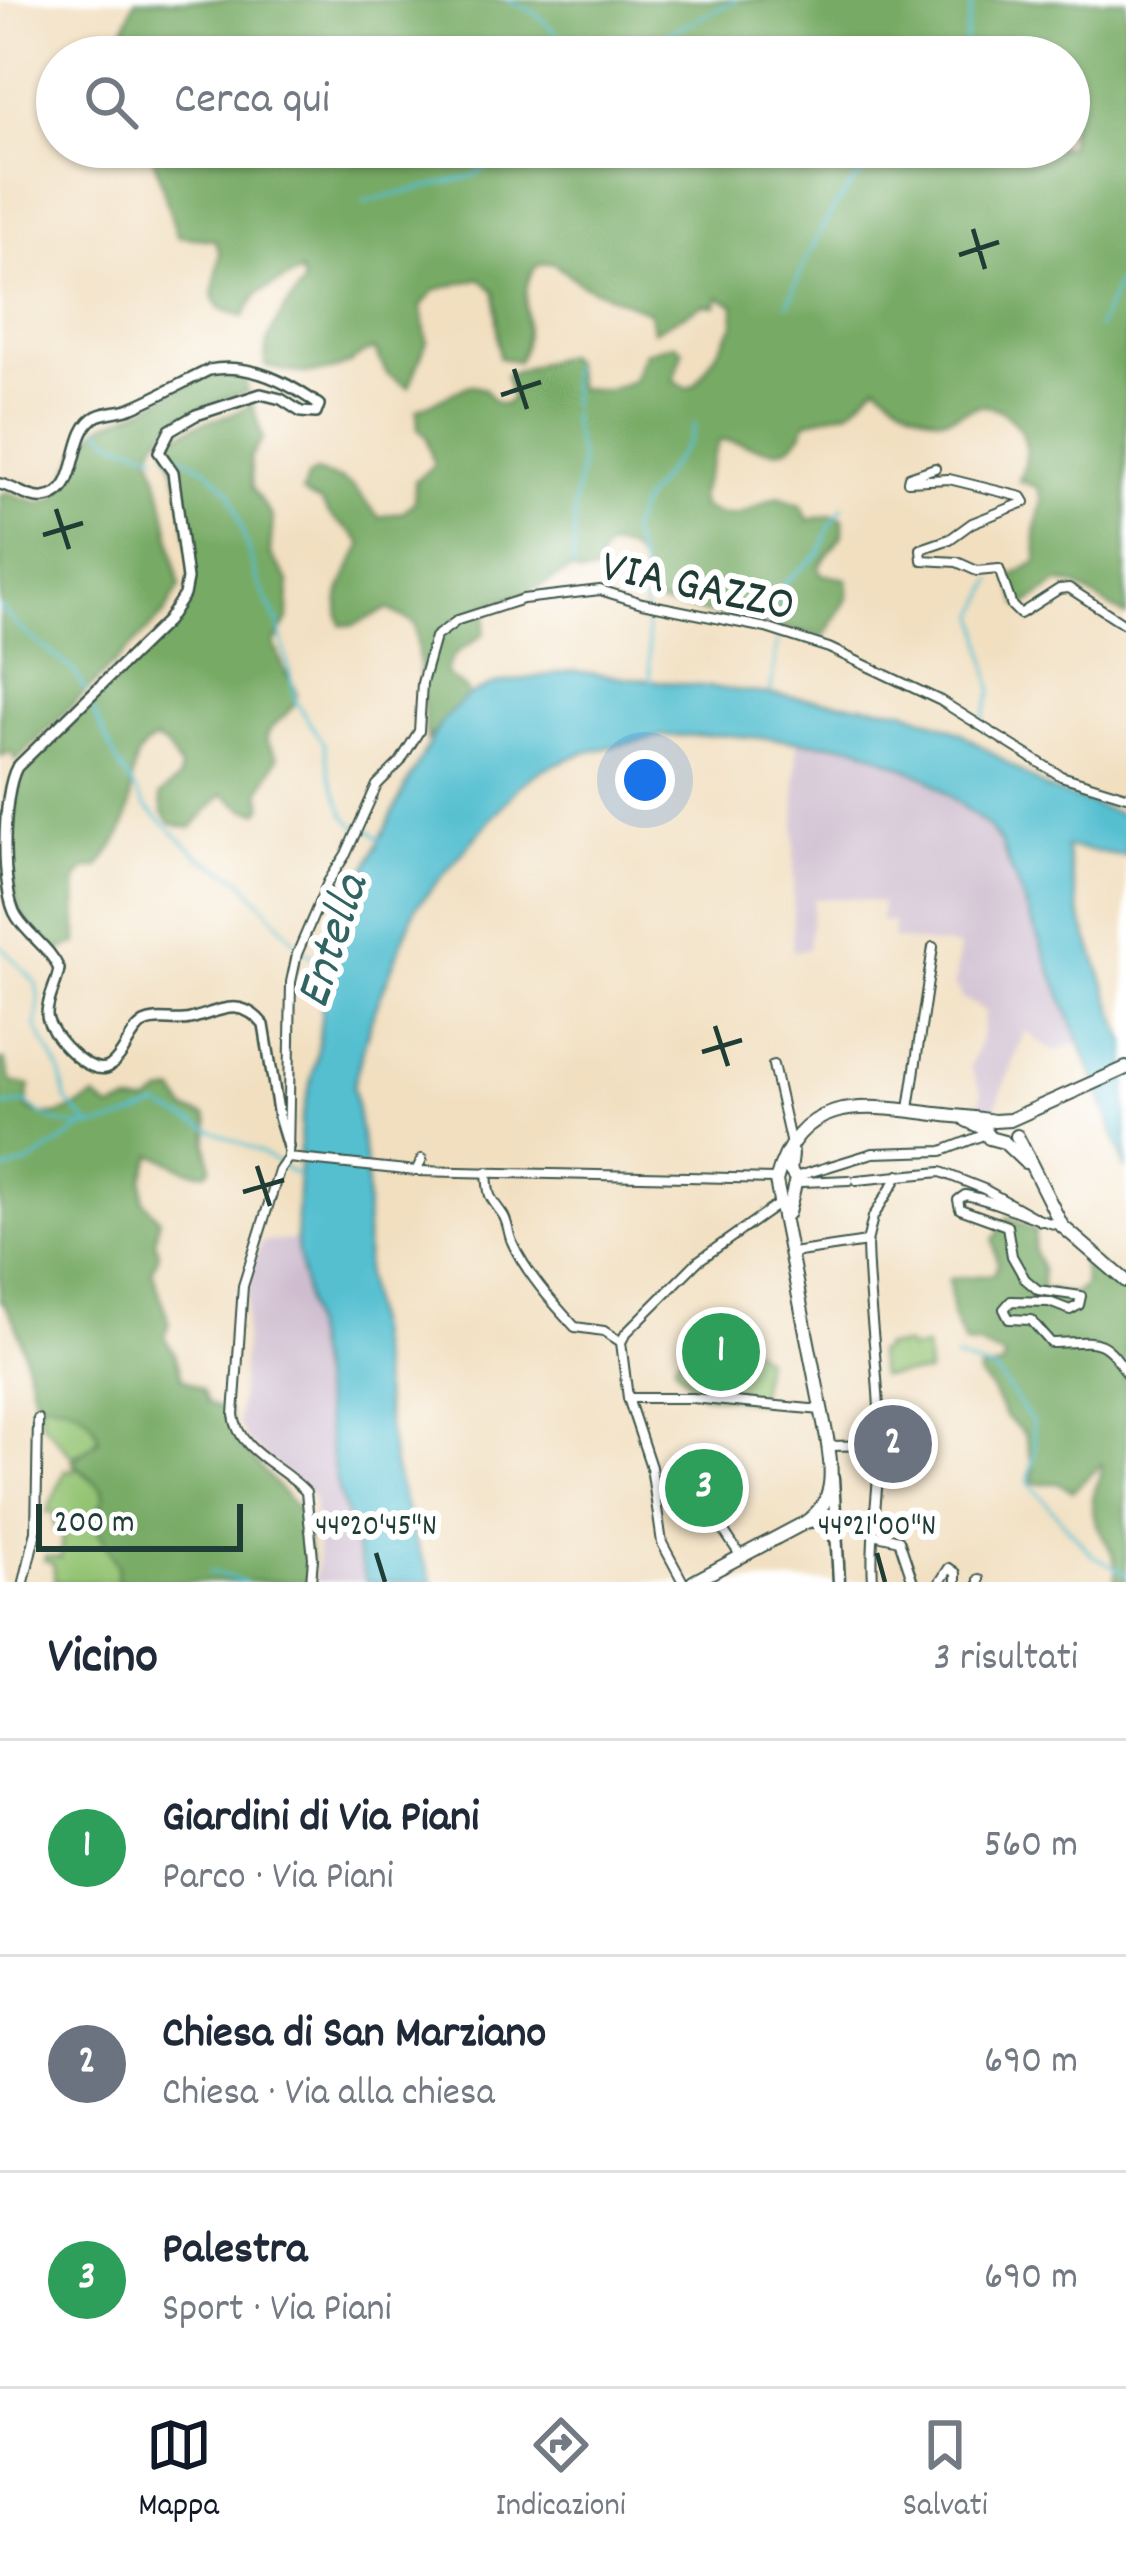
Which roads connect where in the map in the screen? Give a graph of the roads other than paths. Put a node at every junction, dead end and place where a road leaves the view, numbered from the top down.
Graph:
1 (935, 468) dead end
2 (0, 484) edge
3 (1126, 625) edge
4 (3, 793) edge
5 (1126, 796) edge
6 (933, 947) dead end
7 (772, 1065) dead end
8 (1126, 1068) edge
9 (908, 1111) junction
10 (988, 1128) junction
11 (1012, 1132) junction
12 (795, 1141) junction
13 (289, 1155) junction
14 (422, 1159) dead end
15 (841, 1163) junction
16 (415, 1170) junction
17 (487, 1172) junction
18 (899, 1175) junction
19 (787, 1179) junction
20 (849, 1180) junction
21 (781, 1202) junction
22 (1043, 1222) junction
23 (1062, 1226) junction
24 (867, 1242) junction
25 (791, 1246) junction
26 (1126, 1281) edge
27 (711, 1322) dead end
28 (621, 1342) junction
29 (715, 1344) junction
30 (1126, 1373) edge
31 (628, 1398) junction
32 (715, 1400) junction
33 (731, 1400) junction
34 (821, 1410) junction
35 (38, 1419) dead end
36 (828, 1446) junction
37 (879, 1447) junction
38 (832, 1473) junction
39 (827, 1498) junction
40 (838, 1514) junction
41 (714, 1516) dead end
42 (806, 1522) junction
43 (873, 1534) junction
44 (837, 1541) junction
45 (740, 1555) junction
46 (669, 1556) junction
47 (24, 1582) edge
48 (311, 1582) edge
49 (674, 1582) edge
50 (683, 1582) edge
51 (693, 1582) edge
52 (839, 1582) edge
53 (873, 1582) edge
54 (913, 1582) edge
55 (940, 1582) edge
56 (956, 1582) edge

1 - 3 street
2 - 4 street
4 - 13 street
5 - 13 street, VIA GAZZO
6 - 9 street
7 - 12 street
8 - 11 main road
9 - 10 main road
9 - 12 main road
10 - 11 main road
10 - 11 main road
10 - 15 street
11 - 23 main road
12 - 19 main road
13 - 16 street
13 - 48 street
14 - 16 street
15 - 19 street
15 - 20 street
16 - 17 street
17 - 19 street
17 - 28 street
18 - 20 street
18 - 22 street
18 - 24 street
19 - 20 street
19 - 21 main road
19 - 25 main road
21 - 25 main road
21 - 28 street
22 - 23 street
22 - 30 street
23 - 26 main road
24 - 25 street
24 - 37 street
25 - 34 main road
27 - 29 street
28 - 31 street
29 - 32 street
29 - 33 street
31 - 32 street
31 - 46 street
32 - 33 street
33 - 34 street
34 - 36 main road
35 - 47 street
36 - 37 street
36 - 38 main road
37 - 43 street
38 - 39 main road
38 - 40 main road
39 - 40 main road
39 - 42 main road
39 - 44 main road
40 - 44 main road
41 - 45 street
42 - 44 main road
42 - 45 main road
43 - 53 street
43 - 54 street
44 - 52 main road
45 - 51 main road
46 - 49 street
46 - 50 street
55 - 56 street

